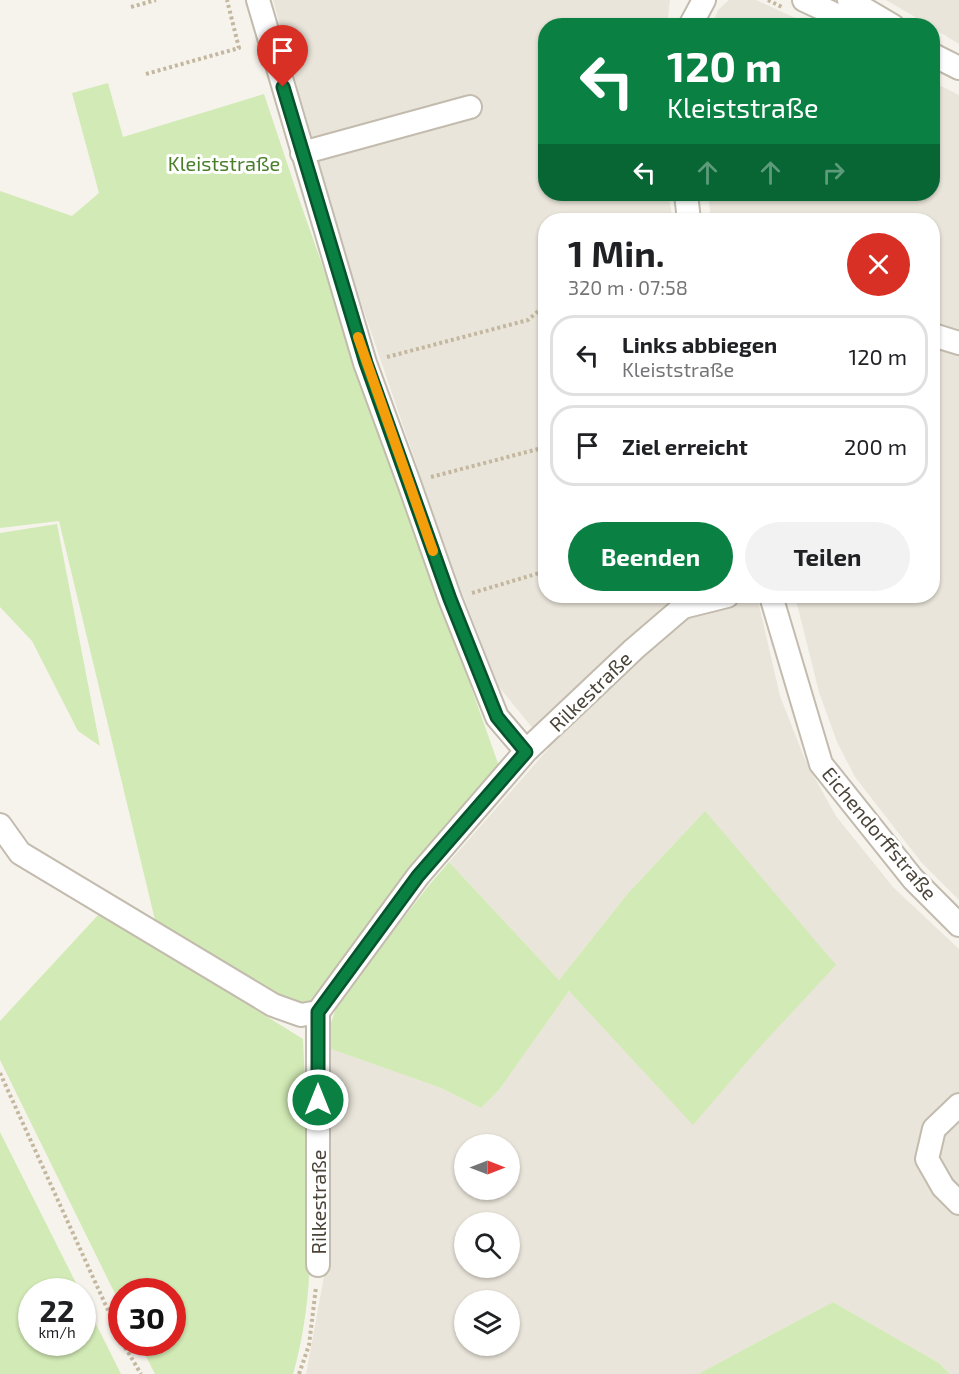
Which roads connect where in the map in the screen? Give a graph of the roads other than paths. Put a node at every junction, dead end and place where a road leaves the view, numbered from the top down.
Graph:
1 (258, 0) edge
2 (686, 0) edge
3 (704, 0) edge
4 (804, 0) edge
5 (849, 0) edge
6 (685, 18) edge
7 (694, 18) edge
8 (843, 18) edge
9 (879, 18) edge
10 (940, 58) edge
11 (959, 68) edge
12 (470, 107) dead end
13 (302, 153) junction
14 (940, 337) edge
15 (959, 343) edge
16 (699, 603) edge
17 (773, 603) edge
18 (526, 752) junction
19 (0, 825) edge
20 (10, 854) edge
21 (959, 925) edge
22 (318, 1012) junction
23 (959, 1105) edge
24 (959, 1203) edge
25 (318, 1265) road end

1 - 13 street
2 - 6 street
3 - 7 street
4 - 8 street
5 - 9 street
10 - 11 street
12 - 13 street
13 - 18 street
14 - 15 street
16 - 18 street, Rilkestraße
17 - 21 street, Eichendorffstraße
18 - 22 street, Rilkestraße
19 - 20 street
20 - 22 street
22 - 25 street, Rilkestraße
23 - 24 street

